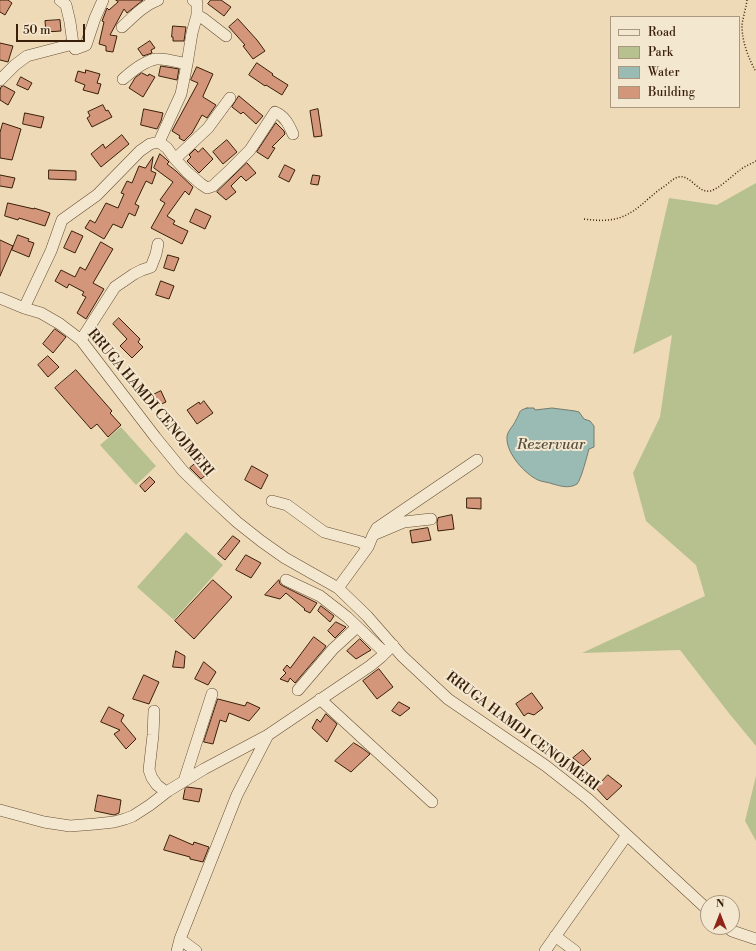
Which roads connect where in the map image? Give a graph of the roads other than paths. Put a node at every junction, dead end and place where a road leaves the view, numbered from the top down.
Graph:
1 (60, 0) edge
2 (103, 0) edge
3 (158, 0) edge
4 (193, 0) edge
5 (197, 14) junction
6 (122, 27) dead end
7 (226, 36) dead end
8 (72, 44) junction
9 (187, 64) junction
10 (123, 79) dead end
11 (0, 80) edge
12 (230, 98) dead end
13 (293, 134) dead end
14 (159, 142) junction
15 (175, 159) junction
16 (158, 244) dead end
17 (0, 298) edge
18 (24, 308) junction
19 (81, 340) junction
20 (477, 460) dead end
21 (272, 501) dead end
22 (432, 519) dead end
23 (373, 535) junction
24 (368, 547) junction
25 (286, 580) dead end
26 (338, 588) junction
27 (358, 627) junction
28 (393, 645) junction
29 (385, 653) junction
30 (298, 690) dead end
31 (212, 694) dead end
32 (320, 699) junction
33 (154, 711) dead end
34 (268, 735) junction
35 (184, 781) junction
36 (166, 792) junction
37 (432, 802) dead end
38 (0, 810) edge
39 (627, 835) junction
40 (700, 903) edge
41 (740, 934) edge
42 (555, 936) junction
43 (180, 939) junction
44 (756, 939) edge
45 (177, 951) edge
46 (196, 951) edge
47 (545, 951) edge
48 (575, 951) edge

1 - 8 street
2 - 8 street
3 - 6 street
4 - 5 street
5 - 7 street
5 - 9 street
8 - 11 street
9 - 10 street
9 - 14 street
12 - 15 street
13 - 15 street
14 - 15 street
14 - 18 street
16 - 19 street
17 - 18 street, RRUGA HAMDI CENOJMERI
18 - 19 street, RRUGA HAMDI CENOJMERI
19 - 26 street, RRUGA HAMDI CENOJMERI
20 - 23 street
21 - 24 street
22 - 23 street
23 - 24 street
24 - 26 street
25 - 27 street
26 - 28 street, RRUGA HAMDI CENOJMERI
27 - 29 street
27 - 30 street
28 - 29 street
28 - 39 street, RRUGA HAMDI CENOJMERI
29 - 32 street
31 - 35 street
32 - 34 street
32 - 37 street
33 - 36 street
34 - 35 street
34 - 43 street
35 - 36 street
36 - 38 street
39 - 40 street, RRUGA HAMDI CENOJMERI
39 - 42 street
41 - 44 street
42 - 47 street
42 - 48 street
43 - 45 street
43 - 46 street

